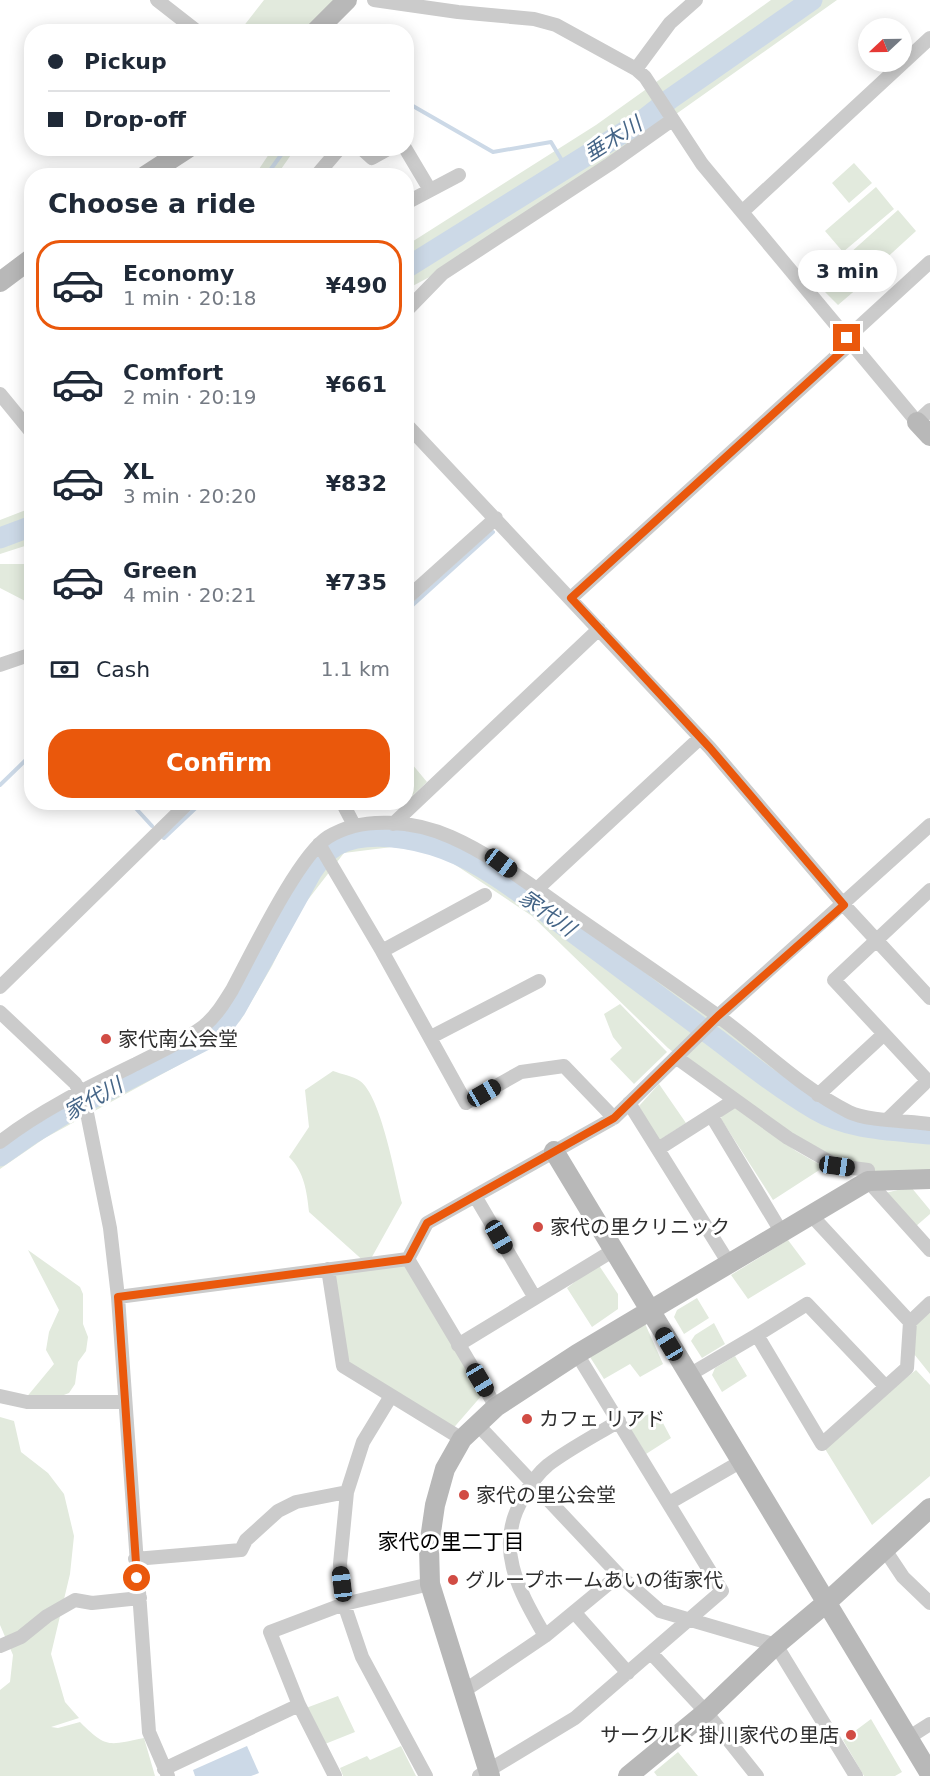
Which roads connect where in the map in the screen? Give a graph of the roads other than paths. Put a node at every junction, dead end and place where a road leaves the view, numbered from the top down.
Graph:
1 (157, 0) edge
2 (346, 0) edge
3 (374, 0) edge
4 (696, 0) edge
5 (188, 24) edge
6 (323, 24) edge
7 (930, 38) edge
8 (636, 69) junction
9 (669, 116) junction
10 (176, 156) edge
11 (333, 156) edge
12 (410, 156) edge
13 (157, 168) edge
14 (323, 168) edge
15 (459, 175) dead end
16 (430, 190) junction
17 (414, 199) edge
18 (742, 212) junction
19 (930, 262) edge
20 (24, 264) edge
21 (0, 282) edge
22 (414, 303) edge
23 (849, 341) junction
24 (0, 394) edge
25 (24, 423) edge
26 (926, 423) edge
27 (414, 432) edge
28 (496, 518) junction
29 (414, 592) edge
30 (571, 598) junction
31 (599, 629) junction
32 (24, 656) edge
33 (0, 664) edge
34 (700, 738) junction
35 (414, 804) edge
36 (181, 810) edge
37 (346, 810) edge
38 (408, 810) edge
39 (393, 824) junction
40 (354, 825) junction
41 (930, 825) edge
42 (321, 847) junction
43 (537, 889) junction
44 (930, 890) edge
45 (485, 895) dead end
46 (844, 905) junction
47 (876, 940) junction
48 (382, 951) junction
49 (539, 981) dead end
50 (0, 987) edge
51 (930, 998) edge
52 (0, 1012) edge
53 (718, 1016) junction
54 (884, 1034) junction
55 (431, 1037) junction
56 (677, 1058) junction
57 (818, 1095) junction
58 (84, 1100) junction
59 (735, 1100) junction
60 (629, 1103) junction
61 (711, 1115) junction
62 (614, 1118) junction
63 (888, 1119) junction
64 (930, 1124) edge
65 (0, 1142) edge
66 (658, 1149) junction
67 (554, 1151) junction
68 (930, 1179) edge
69 (868, 1181) junction
70 (475, 1196) junction
71 (812, 1215) junction
72 (782, 1233) junction
73 (614, 1250) junction
74 (930, 1250) edge
75 (408, 1259) junction
76 (729, 1265) junction
77 (328, 1269) junction
78 (118, 1297) junction
79 (535, 1298) junction
80 (930, 1303) edge
81 (650, 1312) junction
82 (910, 1322) junction
83 (758, 1335) junction
84 (458, 1344) junction
85 (577, 1354) junction
86 (688, 1375) junction
87 (886, 1387) junction
88 (0, 1396) edge
89 (391, 1396) junction
90 (124, 1402) junction
91 (496, 1407) junction
92 (619, 1421) junction
93 (477, 1424) junction
94 (462, 1439) junction
95 (740, 1462) junction
96 (532, 1483) junction
97 (347, 1492) junction
98 (669, 1503) junction
99 (930, 1508) edge
100 (885, 1550) junction
101 (135, 1559) junction
102 (619, 1575) junction
103 (430, 1584) junction
104 (140, 1598) junction
105 (826, 1603) junction
106 (930, 1603) edge
107 (344, 1604) junction
108 (574, 1612) junction
109 (689, 1621) junction
110 (545, 1636) junction
111 (776, 1645) junction
112 (0, 1647) edge
113 (651, 1653) junction
114 (628, 1673) junction
115 (464, 1691) junction
116 (299, 1705) junction
117 (706, 1712) junction
118 (930, 1724) edge
119 (908, 1738) junction
120 (166, 1772) edge
121 (486, 1774) edge
122 (930, 1774) edge
123 (335, 1776) edge
124 (426, 1776) edge
125 (628, 1776) edge
126 (757, 1776) edge
127 (856, 1776) edge

1 - 5 street
2 - 6 street
3 - 8 street
4 - 8 street
7 - 18 street
8 - 9 street
9 - 18 street
9 - 22 street
10 - 13 street
11 - 14 street
12 - 16 street
15 - 16 street
16 - 17 street
18 - 23 street
19 - 23 street
20 - 21 street
23 - 26 street
23 - 30 street
24 - 25 street
27 - 28 street
28 - 29 street
28 - 30 street
30 - 31 street
31 - 34 street
31 - 35 street
32 - 33 street
34 - 43 street
34 - 46 street
36 - 50 street
37 - 40 street
38 - 39 street
39 - 40 street
39 - 43 street
40 - 42 street
41 - 46 street
42 - 48 street
42 - 58 street
43 - 53 street
44 - 47 street
45 - 48 street
46 - 47 street
46 - 53 street
47 - 51 street
47 - 54 street
48 - 55 street
49 - 55 street
52 - 58 street
53 - 56 street
53 - 57 street
54 - 57 street
54 - 63 street
55 - 62 street
56 - 59 street
56 - 60 street
57 - 63 street
58 - 65 street
58 - 78 street
59 - 61 street
59 - 69 street
60 - 62 street
60 - 66 street
61 - 66 street
61 - 72 street
62 - 67 street
63 - 64 street
66 - 76 street
67 - 70 street
67 - 73 street
68 - 69 street
69 - 71 street
69 - 74 street
70 - 75 street
70 - 79 street
71 - 72 street
71 - 82 street
72 - 76 street
73 - 79 street
73 - 81 street
75 - 77 street
75 - 84 street
76 - 81 street
77 - 78 street
77 - 89 street
78 - 90 street
79 - 84 street
80 - 82 street
81 - 85 street
81 - 86 street
82 - 87 street
83 - 86 street
83 - 87 street
83 - 87 street
84 - 91 street
85 - 91 street
85 - 92 street
86 - 95 street
88 - 90 street
89 - 94 street
89 - 97 street
90 - 101 street
91 - 93 street
92 - 96 street
92 - 98 street
93 - 94 street
93 - 96 street
94 - 103 street
95 - 98 street
95 - 105 street
96 - 102 street
96 - 110 street
97 - 101 street
97 - 107 street
98 - 109 street
99 - 100 street
100 - 105 street
100 - 106 street
101 - 104 street
102 - 108 street
102 - 109 street
103 - 107 street
103 - 115 street
104 - 112 street
104 - 120 street
105 - 111 street
105 - 119 street
107 - 116 street
107 - 124 street
108 - 110 street
108 - 114 street
109 - 111 street
109 - 113 street
110 - 115 street
111 - 117 street
111 - 127 street
113 - 114 street
113 - 117 street
114 - 121 street
115 - 121 street
116 - 120 street
116 - 123 street
117 - 125 street
117 - 126 street
118 - 119 street
119 - 122 street

